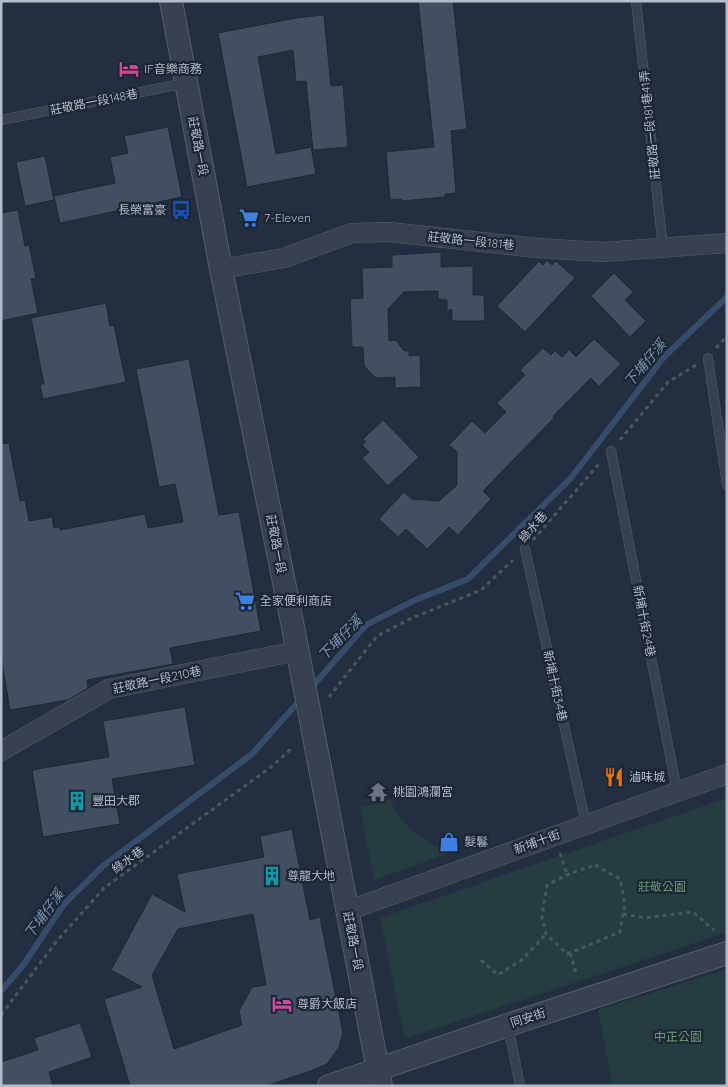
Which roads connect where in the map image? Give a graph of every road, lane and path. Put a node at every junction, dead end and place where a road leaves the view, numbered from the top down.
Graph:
1 (171, 1) edge
2 (636, 1) edge
3 (186, 83) junction
4 (1, 120) edge
5 (727, 243) edge
6 (663, 248) junction
7 (221, 270) junction
8 (727, 336) edge
9 (708, 358) junction
10 (610, 451) junction
11 (727, 485) edge
12 (525, 549) junction
13 (299, 659) junction
14 (329, 697) dead end
15 (292, 748) dead end
16 (1, 752) edge
17 (727, 774) edge
18 (677, 791) junction
19 (586, 824) junction
20 (560, 850) dead end
21 (567, 874) junction
22 (347, 911) junction
23 (623, 914) junction
24 (714, 930) dead end
25 (546, 934) junction
26 (570, 952) junction
27 (727, 953) edge
28 (481, 960) dead end
29 (577, 976) dead end
30 (1, 1015) edge
31 (508, 1025) junction
32 (380, 1078) edge
33 (329, 1086) edge
34 (520, 1086) edge

1 - 3 street, 莊敬路一段
2 - 6 lane, 莊敬路一段181巷41弄
3 - 4 lane, 莊敬路一段148巷
3 - 7 street, 莊敬路一段
5 - 6 street, 莊敬路一段181巷
6 - 7 street, 莊敬路一段181巷
7 - 13 street, 莊敬路一段
8 - 9 path, 綠水巷
9 - 10 path, 綠水巷
9 - 11 lane
10 - 12 path, 綠水巷
10 - 18 lane, 新埔十街24巷
12 - 14 path, 綠水巷
12 - 19 lane, 新埔十街34巷
13 - 16 street, 莊敬路一段210巷
13 - 22 street, 莊敬路一段
15 - 30 path, 綠水巷
17 - 18 street, 新埔十街
18 - 19 street, 新埔十街
19 - 22 street, 新埔十街
20 - 21 path
21 - 23 path
21 - 25 path
22 - 32 street, 莊敬路一段
23 - 24 path
23 - 26 path
25 - 26 path
25 - 28 path
26 - 29 path
27 - 31 street, 同安街
31 - 32 street, 同安街
31 - 34 lane
32 - 33 street, 同安街

